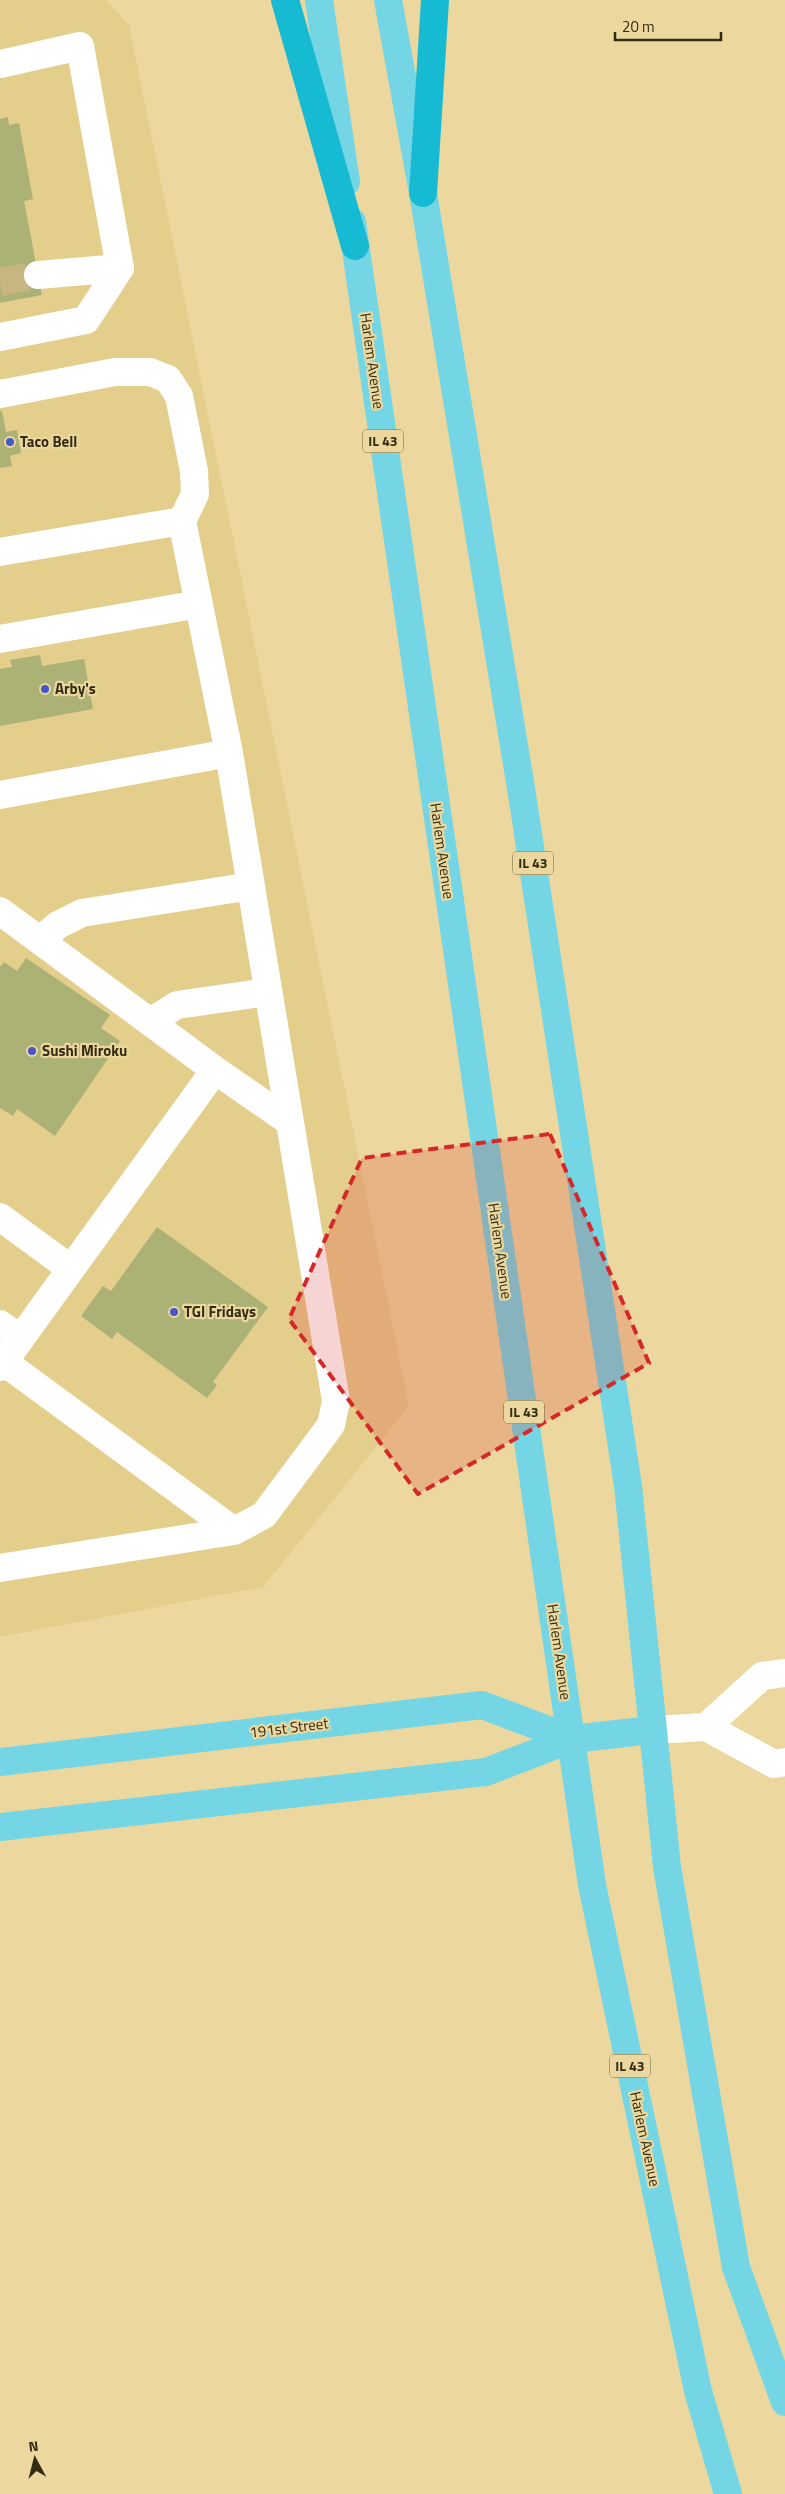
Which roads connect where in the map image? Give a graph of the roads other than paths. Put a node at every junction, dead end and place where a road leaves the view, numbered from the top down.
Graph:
1 (285, 0) edge
2 (320, 0) edge
3 (388, 0) edge
4 (435, 0) edge
5 (0, 64) edge
6 (423, 193) junction
7 (355, 246) junction
8 (120, 268) junction
9 (38, 275) tunnel mouth
10 (0, 337) edge
11 (0, 394) edge
12 (182, 521) junction
13 (0, 552) edge
14 (199, 604) junction
15 (0, 639) edge
16 (229, 753) junction
17 (0, 795) edge
18 (251, 886) junction
19 (0, 911) edge
20 (40, 940) junction
21 (268, 992) junction
22 (150, 1022) junction
23 (215, 1070) junction
24 (290, 1122) junction
25 (0, 1217) edge
26 (71, 1269) junction
27 (10, 1331) edge
28 (2, 1364) edge
29 (234, 1531) junction
30 (0, 1568) edge
31 (785, 1673) edge
32 (706, 1727) junction
33 (652, 1730) junction
34 (572, 1738) junction
35 (0, 1762) edge
36 (785, 1762) edge
37 (0, 1827) edge
38 (785, 2402) edge
39 (728, 2494) edge

1 - 7 highway
2 - 7 main road, Harlem Avenue / IL 43
3 - 6 main road, IL 43
4 - 6 highway
5 - 8 street
6 - 33 main road, IL 43
7 - 34 main road, Harlem Avenue / IL 43
8 - 9 street
8 - 10 street
11 - 12 street
12 - 13 street
12 - 14 street
14 - 15 street
14 - 16 street
16 - 17 street
16 - 18 street
18 - 20 street
18 - 21 street
19 - 20 street
20 - 22 street
21 - 22 street
21 - 24 street
22 - 23 street
23 - 24 street
23 - 26 street
24 - 29 street
25 - 26 street
26 - 27 street
27 - 28 street
28 - 29 street
29 - 30 street
31 - 32 street
32 - 33 street, 191st Street
32 - 36 street
33 - 34 main road, 191st Street
33 - 38 main road, IL 43
34 - 35 main road, 191st Street
34 - 37 main road, 191st Street
34 - 39 main road, Harlem Avenue / IL 43

